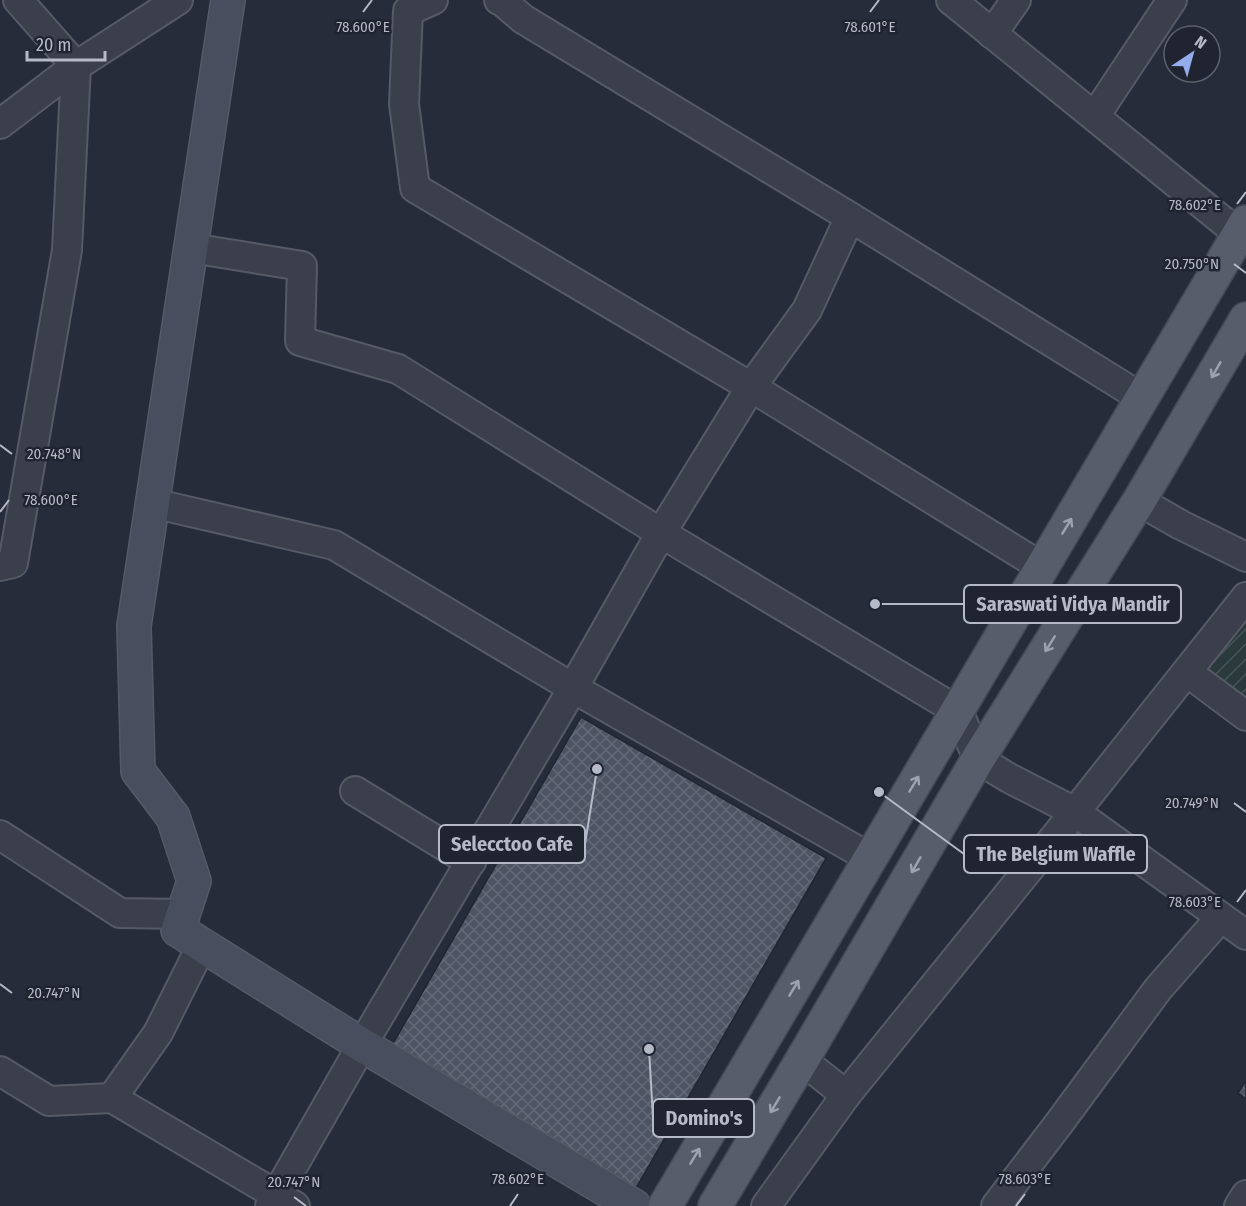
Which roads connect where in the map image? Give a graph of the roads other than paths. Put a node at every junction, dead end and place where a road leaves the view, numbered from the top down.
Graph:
1 (18, 0) edge
2 (177, 0) edge
3 (228, 0) edge
4 (433, 0) edge
5 (499, 0) edge
6 (951, 0) edge
7 (1016, 0) edge
8 (1172, 0) edge
9 (992, 34) junction
10 (76, 66) junction
11 (1095, 116) junction
12 (0, 124) edge
13 (850, 217) junction
14 (1243, 228) edge
15 (191, 248) junction
16 (1246, 319) edge
17 (751, 387) junction
18 (1142, 398) junction
19 (1139, 501) junction
20 (152, 503) junction
21 (661, 533) junction
22 (1246, 557) edge
23 (0, 566) edge
24 (1042, 567) junction
25 (1246, 597) edge
26 (1187, 672) junction
27 (573, 688) junction
28 (958, 711) junction
29 (1246, 716) edge
30 (978, 759) junction
31 (355, 791) dead end
32 (1075, 812) junction
33 (0, 835) edge
34 (870, 858) junction
35 (471, 862) junction
36 (183, 914) junction
37 (1221, 917) junction
38 (1246, 935) edge
39 (202, 945) junction
40 (362, 1046) junction
41 (802, 1060) junction
42 (0, 1071) edge
43 (846, 1095) junction
44 (112, 1098) junction
45 (1246, 1195) edge
46 (720, 1198) edge
47 (281, 1202) edge
48 (634, 1206) edge
49 (665, 1206) edge
50 (758, 1206) edge
51 (766, 1206) edge
52 (996, 1206) edge
53 (1239, 1206) edge

1 - 10 street
2 - 10 street
3 - 15 street
4 - 17 street
5 - 13 street
6 - 9 street
7 - 9 street
8 - 11 street
9 - 11 street
10 - 12 street
10 - 23 street
11 - 14 street
13 - 17 street
13 - 18 street
14 - 18 main road
15 - 20 street
15 - 21 street
16 -> 19 main road
17 - 21 street
17 - 24 street
24 -> 18 main road
19 - 22 street
19 -> 30 main road
20 - 27 street
20 - 36 street
21 - 27 street
21 - 28 street
24 - 28 main road
25 - 26 street
26 - 29 street
26 - 32 street
27 - 34 street
27 - 35 street
28 - 30 street
34 -> 28 main road
30 - 32 street
30 -> 41 main road
31 - 35 street
32 - 37 street
32 - 43 street
33 - 36 street
49 -> 34 main road
35 - 40 street
36 - 39 street
37 - 38 street
37 - 52 street
39 - 40 street
39 - 44 street
40 - 47 street
40 - 48 street
41 - 43 street
41 -> 46 main road
42 - 44 street
43 - 51 street
44 - 47 street
45 - 53 street
46 - 50 street

